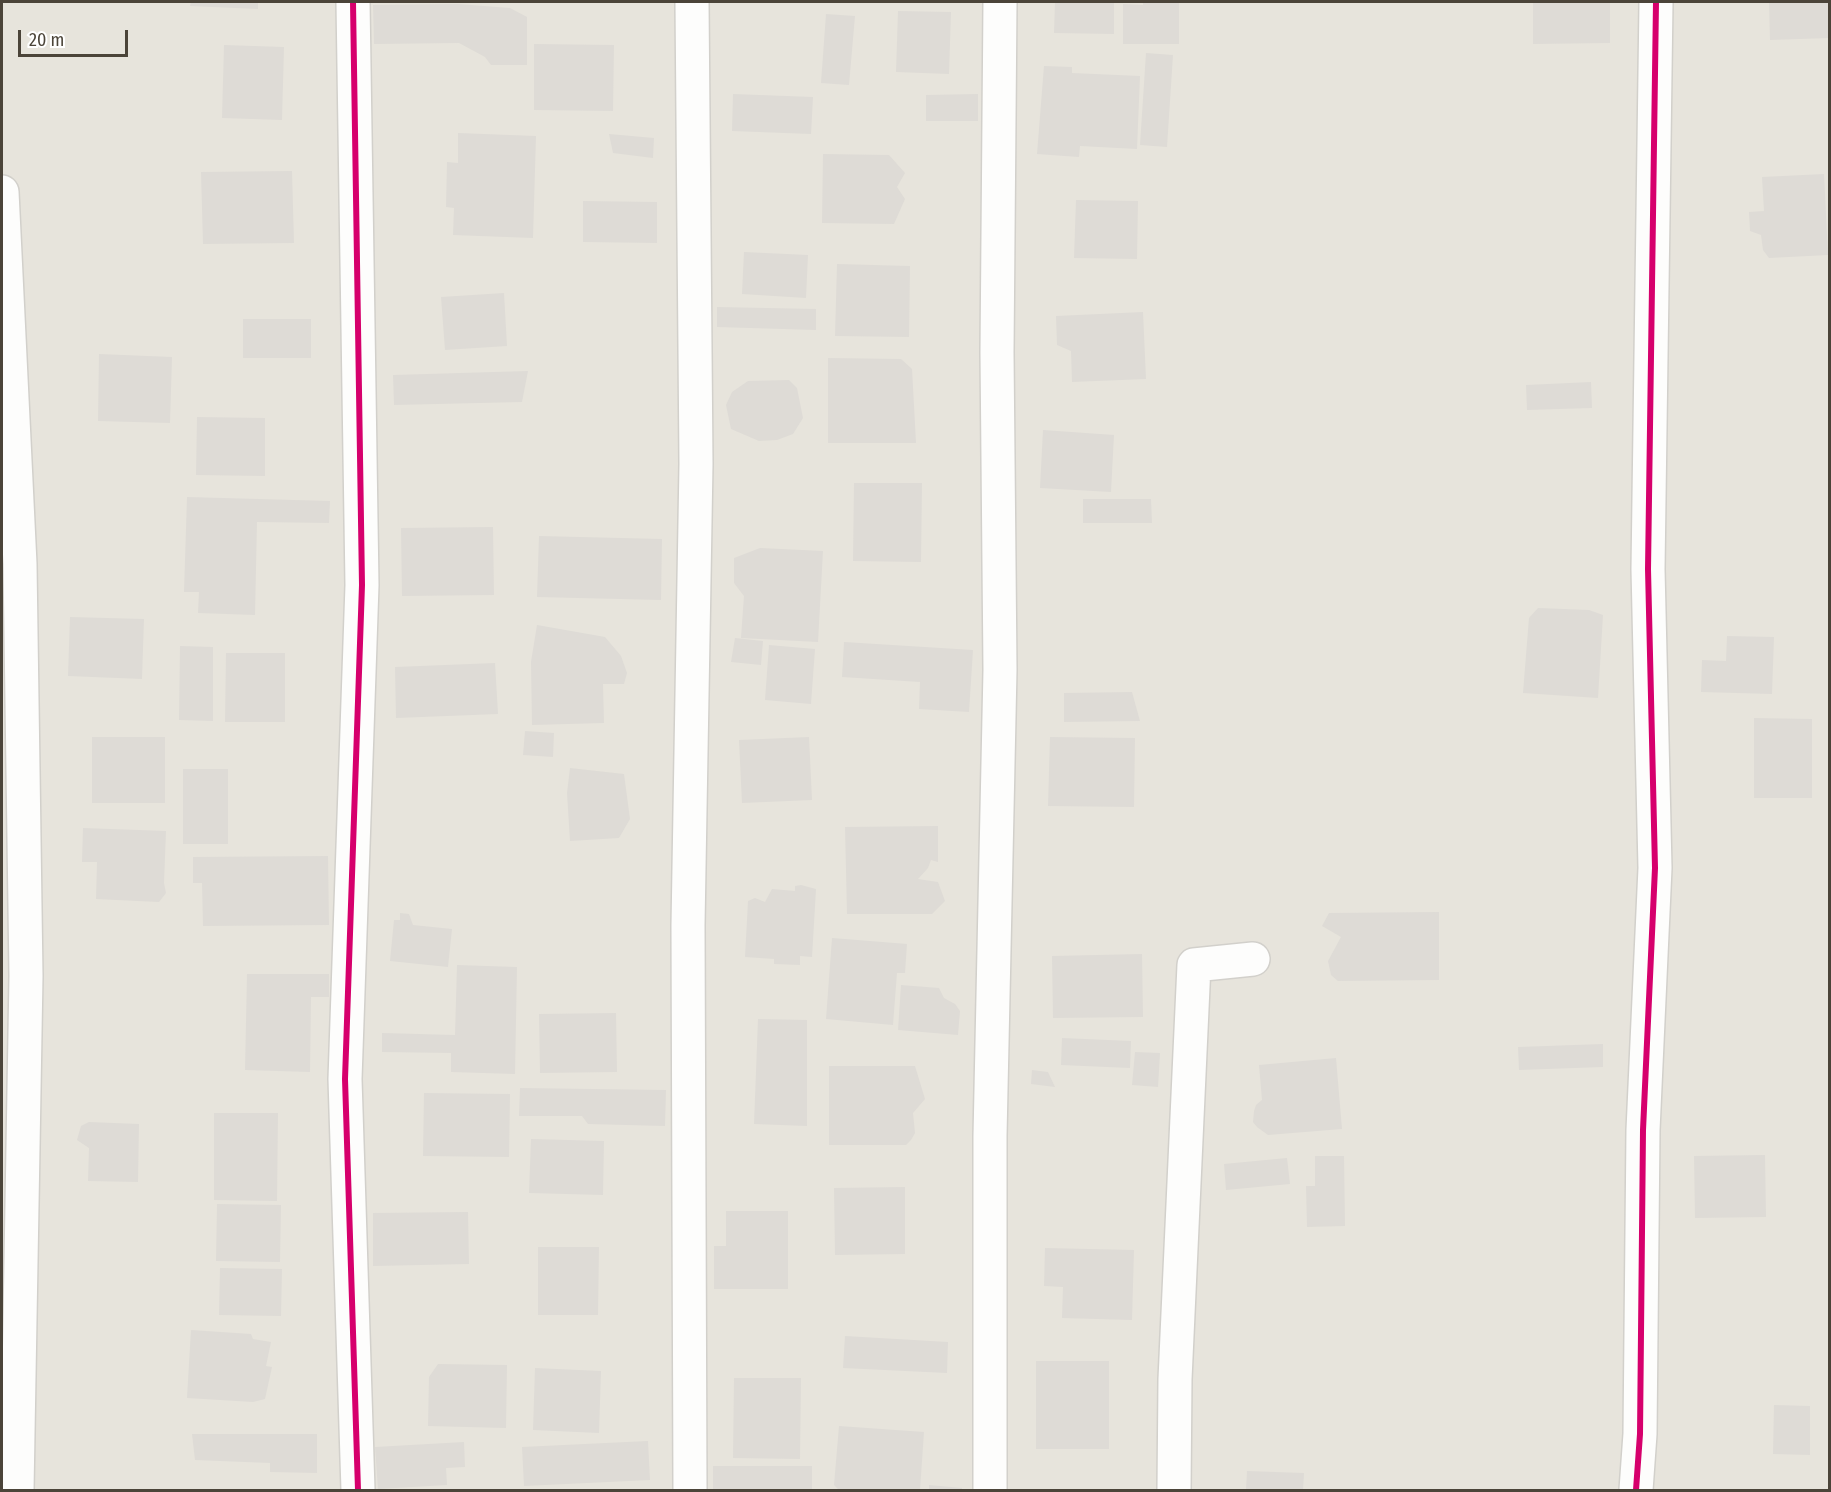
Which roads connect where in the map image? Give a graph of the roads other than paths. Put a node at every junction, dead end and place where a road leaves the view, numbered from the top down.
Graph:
1 (353, 2) edge
2 (692, 2) edge
3 (1000, 2) edge
4 (1656, 2) edge
5 (2, 192) edge
6 (1253, 959) dead end
7 (17, 1491) edge
8 (358, 1491) edge
9 (690, 1491) edge
10 (990, 1491) edge
11 (1174, 1491) edge
12 (1636, 1491) edge

1 - 8 street
2 - 9 street
3 - 10 street
4 - 12 street
5 - 7 street
6 - 11 street

